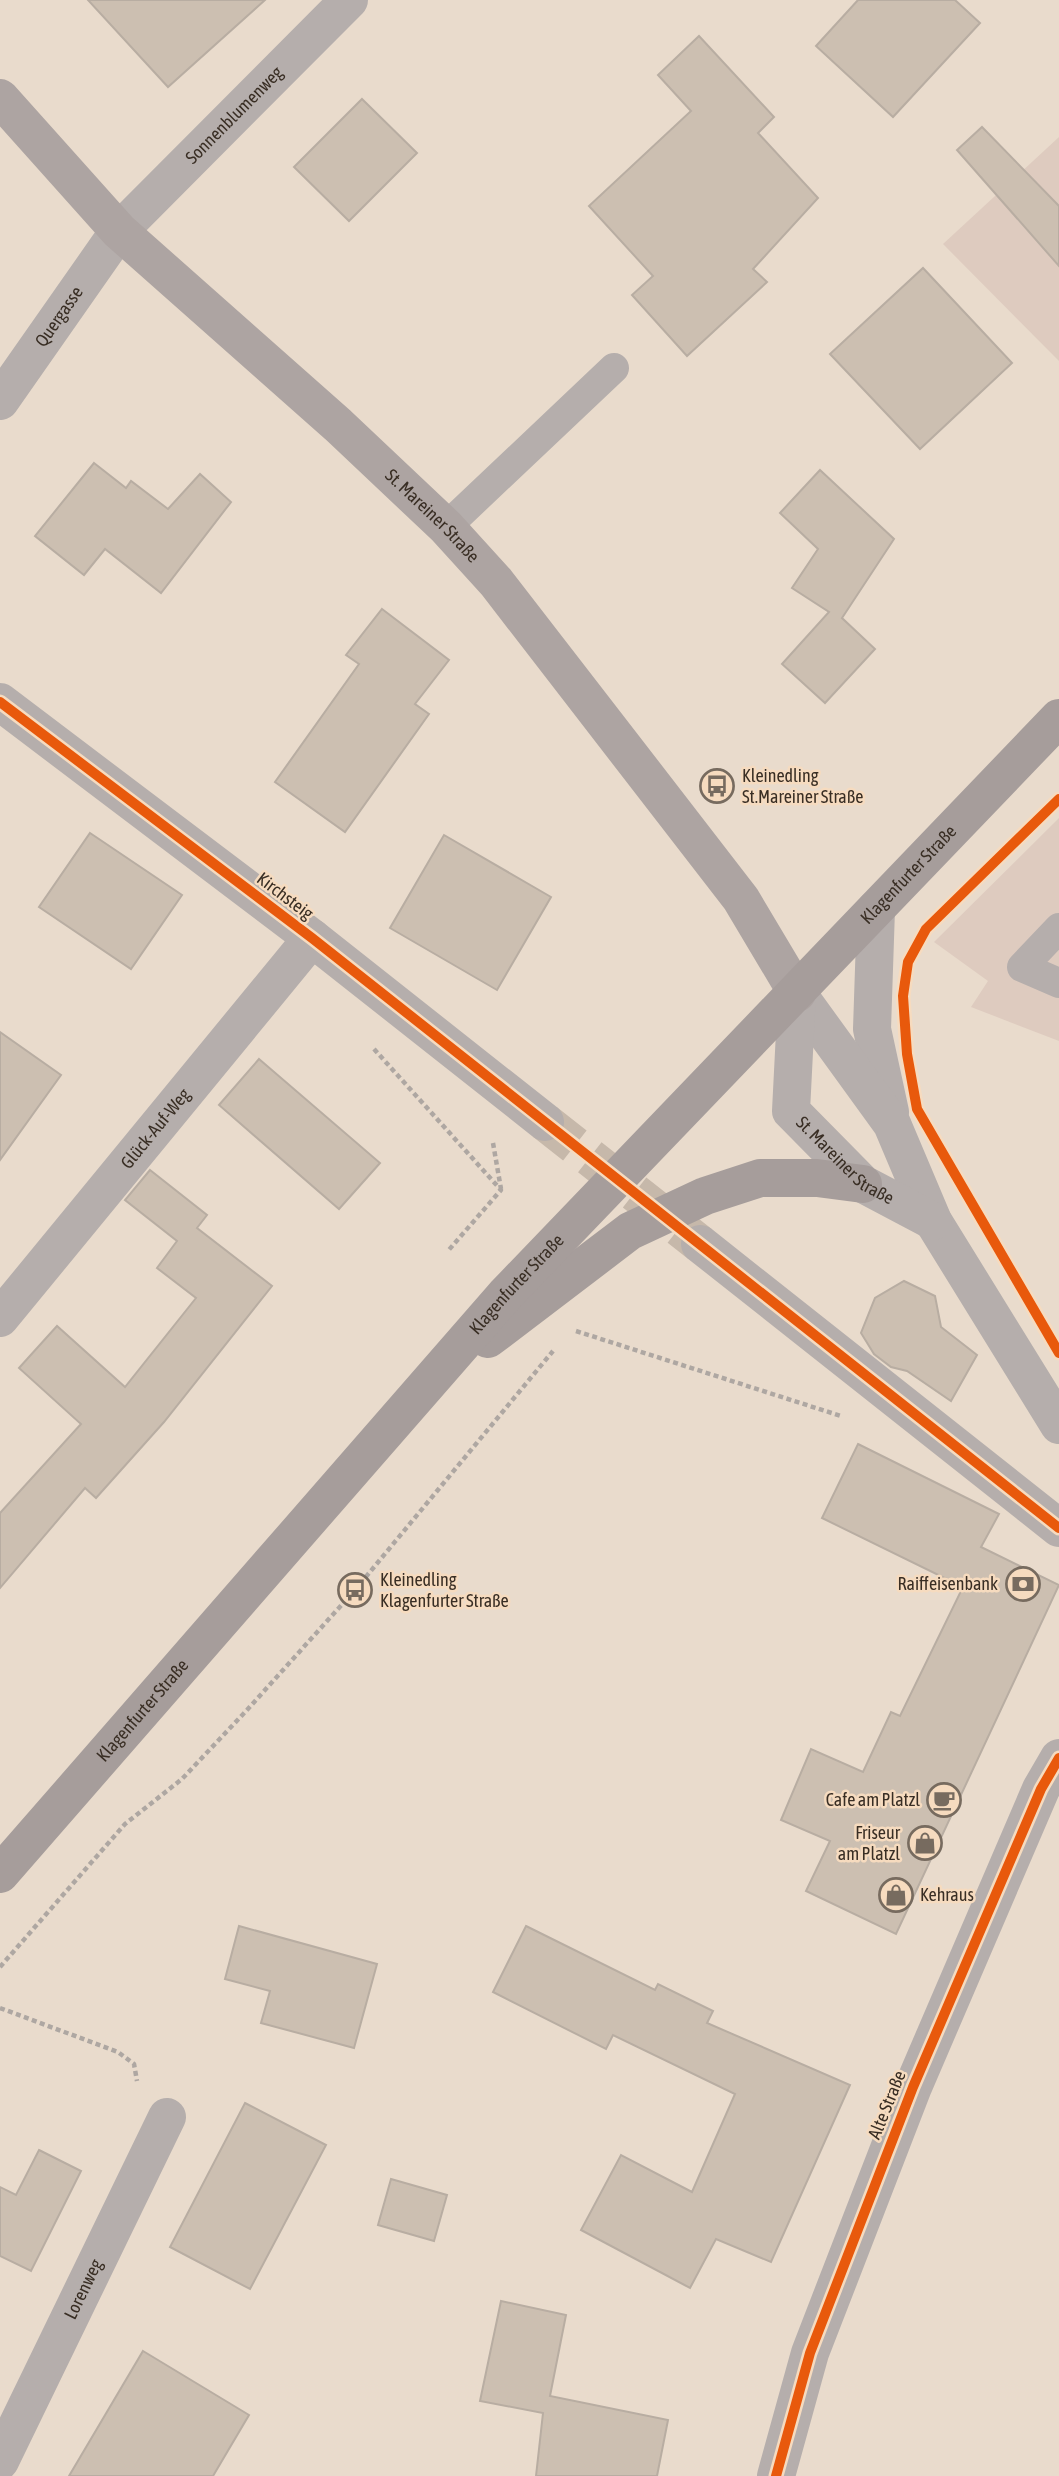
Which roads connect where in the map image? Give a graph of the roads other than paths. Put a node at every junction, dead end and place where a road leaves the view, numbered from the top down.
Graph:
1 (349, 0) edge
2 (0, 98) edge
3 (119, 230) junction
4 (614, 368) dead end
5 (0, 401) edge
6 (446, 527) junction
7 (0, 702) edge
8 (1059, 718) edge
9 (876, 909) junction
10 (1059, 928) edge
11 (312, 938) junction
12 (1059, 983) edge
13 (797, 993) junction
14 (545, 1122) tunnel mouth
15 (892, 1124) junction
16 (863, 1184) junction
17 (933, 1221) junction
18 (700, 1244) tunnel mouth
19 (0, 1318) edge
20 (423, 1390) junction
21 (1059, 1425) edge
22 (1059, 1528) edge
23 (1059, 1758) edge
24 (0, 1874) edge
25 (167, 2117) road end
26 (0, 2461) edge
27 (776, 2476) edge

1 - 3 street, Sonnenblumenweg
2 - 3 main road, St. Mareiner Straße
3 - 5 street, Quergasse
3 - 6 main road, St. Mareiner Straße
4 - 6 lane
6 - 13 main road, St. Mareiner Straße
7 - 11 street, Kirchsteig
8 - 9 main road, Klagenfurter Straße
9 - 13 main road, Klagenfurter Straße
9 - 15 street
10 - 12 lane
11 - 14 street, Kirchsteig
11 - 19 street, Glück-Auf-Weg
13 - 15 street, St. Mareiner Straße
13 - 16 street, St. Mareiner Straße
13 - 20 main road, Klagenfurter Straße
15 - 17 street, St. Mareiner Straße
16 - 17 street, St. Mareiner Straße
16 - 20 main road
17 - 21 street, St. Mareiner Straße
18 - 22 street
20 - 24 main road, Klagenfurter Straße
23 - 27 street, Alte Straße
25 - 26 street, Lorenweg

